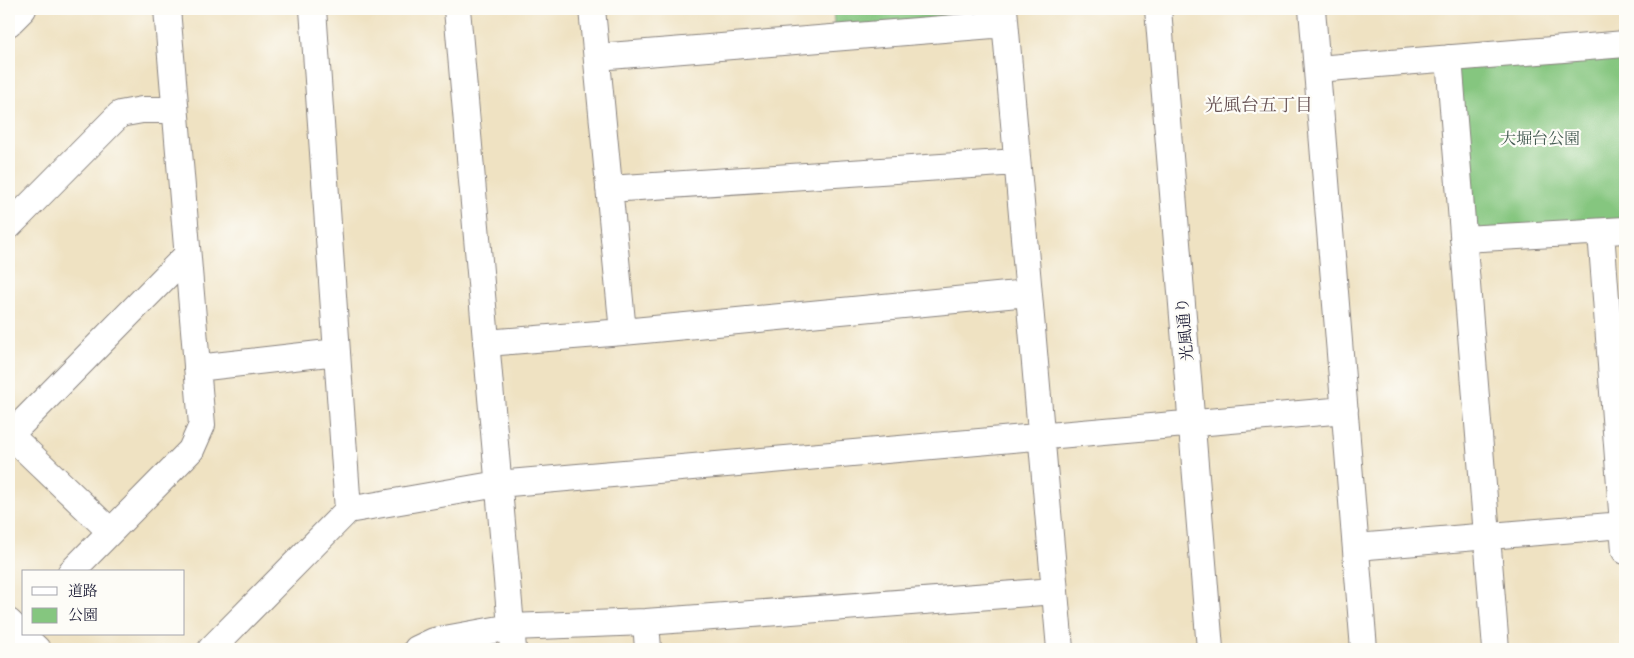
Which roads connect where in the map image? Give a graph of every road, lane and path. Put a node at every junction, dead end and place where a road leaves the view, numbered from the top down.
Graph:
1 (23, 9) edge
2 (167, 9) edge
3 (313, 9) edge
4 (457, 9) edge
5 (592, 9) edge
6 (1158, 9) edge
7 (1312, 9) edge
8 (1004, 17) edge
9 (9, 23) edge
10 (1625, 44) edge
11 (597, 57) junction
12 (1449, 58) junction
13 (1317, 69) junction
14 (175, 110) junction
15 (1017, 162) junction
16 (609, 189) junction
17 (9, 226) edge
18 (1613, 231) edge
19 (1463, 239) junction
20 (187, 255) junction
21 (1028, 293) junction
22 (623, 332) junction
23 (486, 343) junction
24 (337, 352) junction
25 (197, 368) junction
26 (1345, 410) junction
27 (1193, 422) junction
28 (9, 434) edge
29 (1041, 437) junction
30 (498, 484) junction
31 (348, 510) junction
32 (1623, 525) junction
33 (110, 531) junction
34 (1486, 536) junction
35 (1356, 547) junction
36 (1625, 551) edge
37 (73, 570) edge
38 (1055, 591) junction
39 (646, 622) junction
40 (24, 636) edge
41 (512, 638) edge
42 (37, 649) edge
43 (211, 649) edge
44 (417, 649) edge
45 (648, 649) edge
46 (1060, 649) edge
47 (1210, 649) edge
48 (1364, 649) edge
49 (1496, 649) edge

1 - 9 street
2 - 14 street
3 - 24 street
4 - 23 street
5 - 11 street
6 - 27 street, 光風通り
7 - 13 street
8 - 11 street
8 - 15 street
10 - 12 street
11 - 16 street
12 - 13 street
12 - 19 street
13 - 26 street
14 - 17 street
14 - 20 street
15 - 16 street
15 - 21 street
16 - 22 street
18 - 19 street
18 - 32 street
19 - 34 street
20 - 25 street
20 - 28 street
21 - 22 street
21 - 29 street
22 - 23 street
23 - 30 street
24 - 25 street
24 - 31 street
25 - 33 street
26 - 27 street
26 - 35 street
27 - 29 street
27 - 47 street, 光風通り
28 - 33 street
29 - 30 street
29 - 38 street
30 - 31 street
30 - 41 street
31 - 43 street
32 - 34 street
32 - 36 street
33 - 37 street
34 - 35 street
34 - 49 street
35 - 48 street
38 - 39 street
38 - 46 street
39 - 41 street
39 - 45 street
40 - 42 street
41 - 44 street

